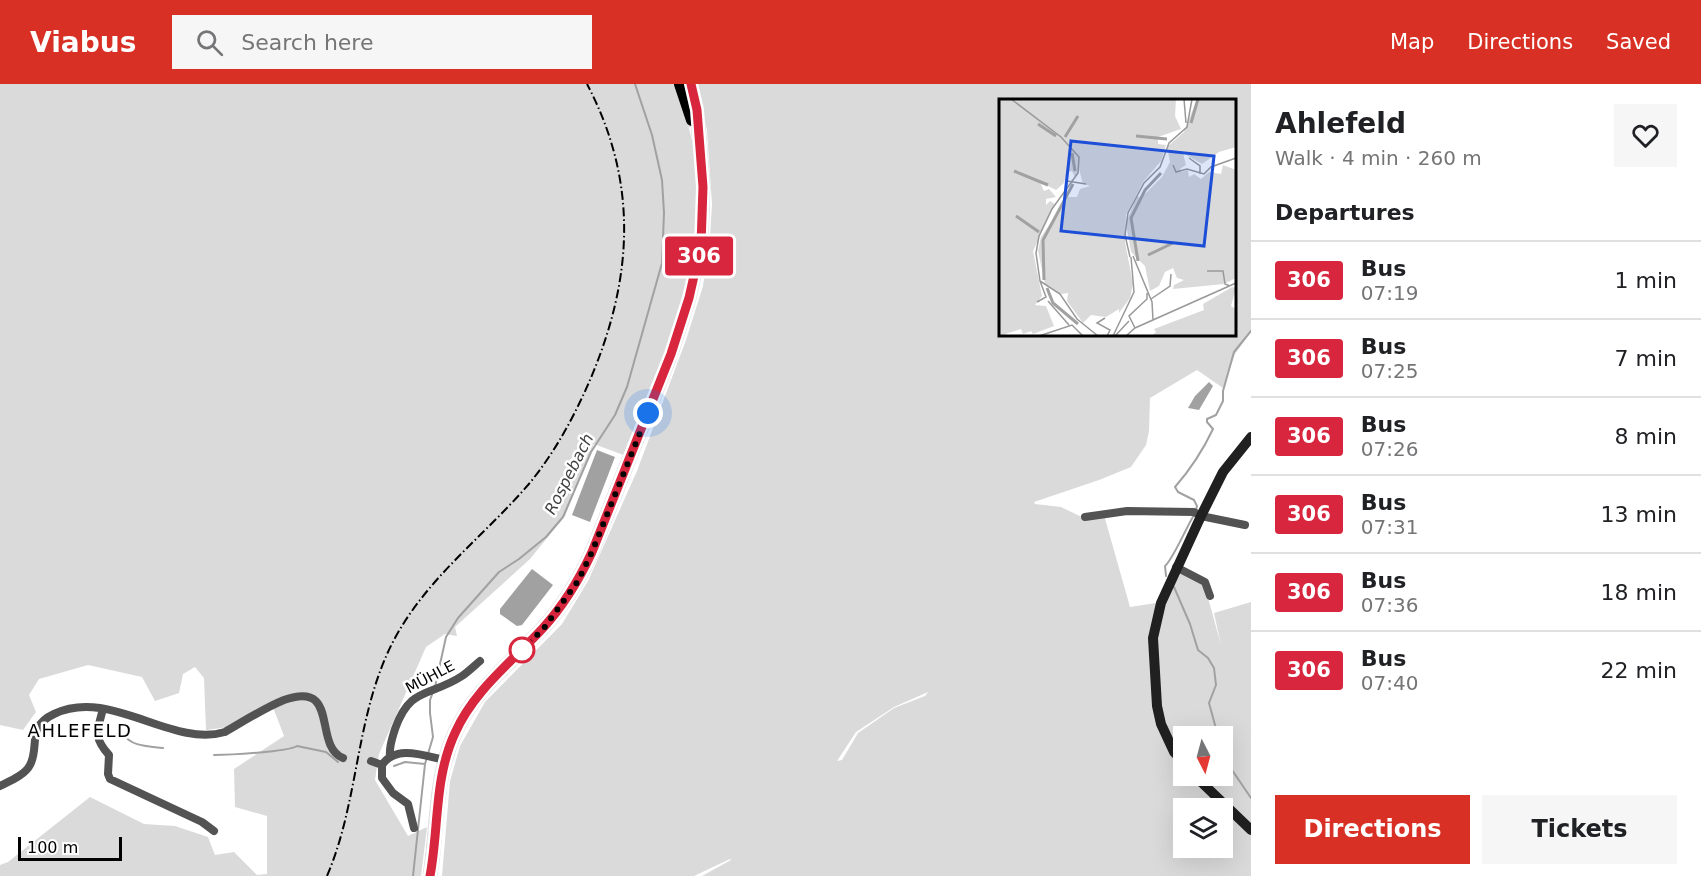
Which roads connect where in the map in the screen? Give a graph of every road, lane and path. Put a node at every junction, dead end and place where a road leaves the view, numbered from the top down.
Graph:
1 (680, 84) edge
2 (691, 84) edge
3 (698, 138) junction
4 (1251, 436) edge
5 (1201, 516) junction
6 (1086, 517) dead end
7 (1245, 525) dead end
8 (1176, 567) junction
9 (1210, 596) dead end
10 (480, 661) dead end
11 (103, 709) junction
12 (1173, 750) edge
13 (390, 756) junction
14 (343, 758) dead end
15 (439, 759) junction
16 (371, 761) tunnel mouth
17 (382, 765) junction
18 (0, 786) edge
19 (1205, 786) edge
20 (414, 828) dead end
21 (1251, 830) edge
22 (214, 831) dead end
23 (430, 876) edge

1 - 3 main road
2 - 3 main road
3 - 15 main road
4 - 5 main road
5 - 6 street
5 - 7 street
5 - 8 main road
8 - 9 street
8 - 12 main road
10 - 13 street, MÜHLE
11 - 14 street
11 - 18 street
11 - 22 street
13 - 15 street
13 - 17 street, MÜHLE
15 - 23 main road
16 - 17 street
17 - 20 street
19 - 21 main road

